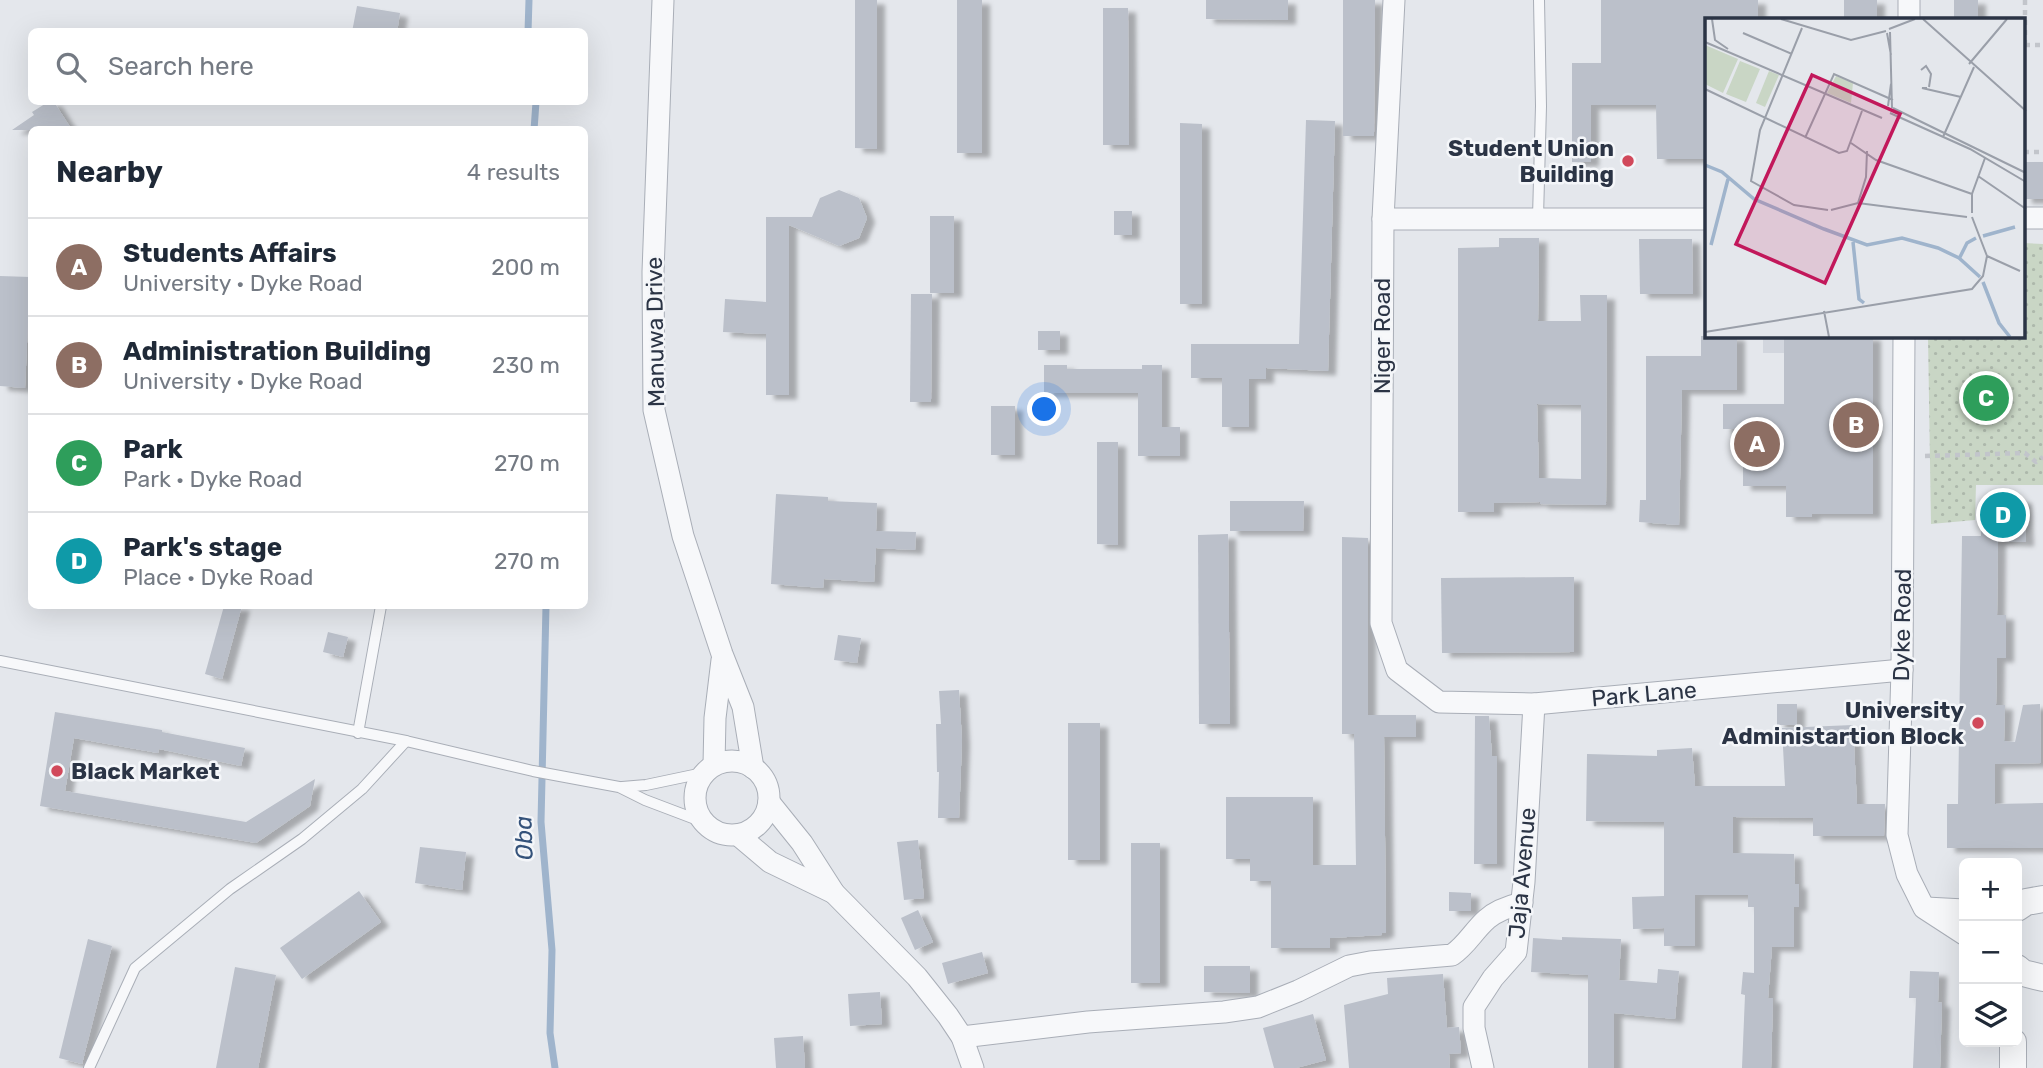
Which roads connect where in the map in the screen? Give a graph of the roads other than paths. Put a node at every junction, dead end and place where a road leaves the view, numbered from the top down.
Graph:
1 (663, 0) edge
2 (1394, 0) edge
3 (1538, 0) edge
4 (1909, 0) edge
5 (1909, 18) edge
6 (1538, 218) junction
7 (2025, 218) edge
8 (2043, 218) edge
9 (1383, 219) junction
10 (1705, 219) edge
11 (1904, 338) edge
12 (380, 609) edge
13 (722, 654) junction
14 (0, 661) edge
15 (1397, 670) joint
16 (1902, 670) junction
17 (1534, 704) junction
18 (358, 733) junction
19 (406, 741) junction
20 (753, 768) junction
21 (709, 769) junction
22 (619, 787) junction
23 (769, 802) junction
24 (703, 822) junction
25 (738, 835) junction
26 (834, 893) junction
27 (2043, 899) edge
28 (1522, 903) junction
29 (2022, 905) edge
30 (1924, 908) junction
31 (1959, 910) edge
32 (1959, 931) edge
33 (2022, 973) edge
34 (2043, 978) edge
35 (962, 1037) junction
36 (2013, 1047) edge
37 (89, 1068) edge
38 (973, 1068) edge
39 (1483, 1068) edge
40 (2013, 1068) edge

1 - 13 street, Manuwa Drive
2 - 9 street, Niger Road
3 - 6 lane
4 - 5 street
6 - 9 street
6 - 10 street
7 - 8 street
9 - 15 street, Niger Road
11 - 16 street, Dyke Road
12 - 18 lane
13 - 20 street, Manuwa Drive
13 - 21 street, Manuwa Drive
14 - 18 lane
15 - 17 street, Park Lane
16 - 17 street, Park Lane
16 - 30 street, Dyke Road
17 - 28 street, Jaja Avenue
18 - 19 lane
19 - 22 lane
19 - 37 lane
20 - 21 street
20 - 23 street
21 - 22 lane
21 - 24 street
22 - 24 lane
23 - 25 street
23 - 26 street
24 - 25 street
25 - 26 street
26 - 35 street
27 - 29 street
28 - 35 street
28 - 39 street, Jaja Avenue
30 - 31 street
30 - 32 street
33 - 34 street
35 - 38 street
36 - 40 street

